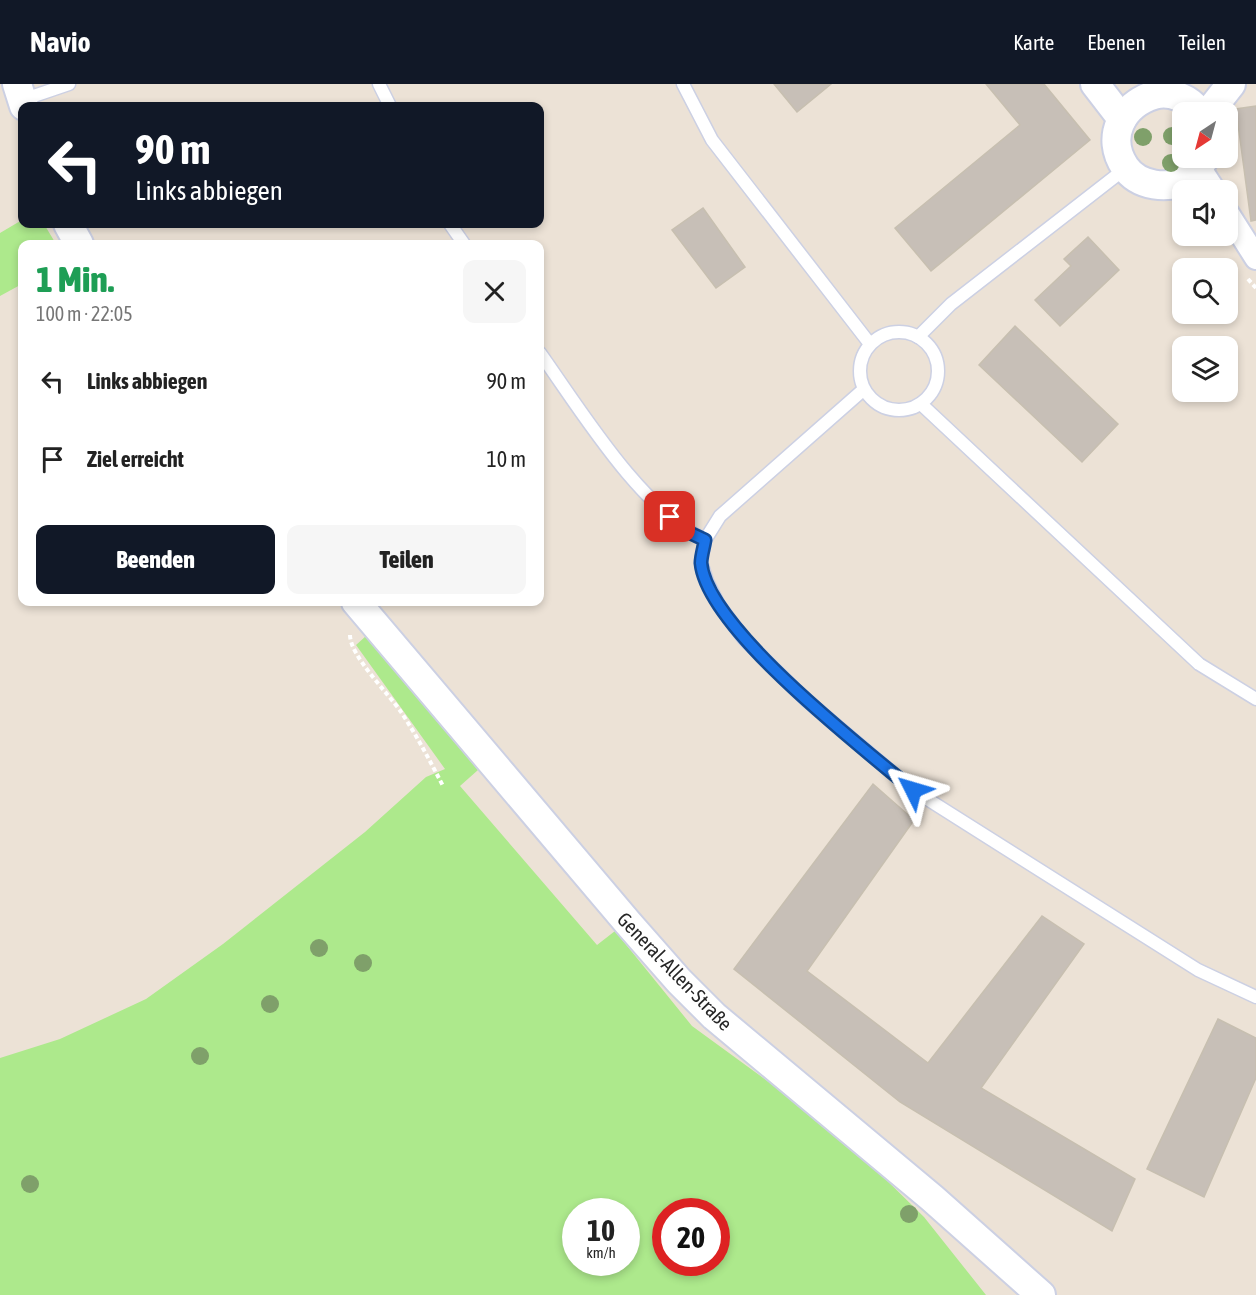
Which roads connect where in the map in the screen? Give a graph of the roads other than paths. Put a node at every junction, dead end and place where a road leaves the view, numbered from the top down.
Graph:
1 (69, 84) edge
2 (379, 84) edge
3 (683, 84) edge
4 (1095, 84) edge
5 (1231, 84) edge
6 (21, 97) edge
7 (1193, 98) edge
8 (1129, 101) edge
9 (388, 102) edge
10 (1217, 102) edge
11 (1126, 168) junction
12 (1206, 172) edge
13 (1186, 180) edge
14 (1172, 187) edge
15 (1238, 229) edge
16 (1238, 246) edge
17 (1256, 258) edge
18 (1256, 263) edge
19 (918, 337) junction
20 (870, 344) junction
21 (544, 359) edge
22 (863, 390) junction
23 (921, 404) junction
24 (705, 540) junction
25 (362, 609) edge
26 (1256, 699) edge
27 (1256, 997) edge
28 (1041, 1295) edge

1 - 6 lane
2 - 9 lane
3 - 20 lane
4 - 8 street
5 - 10 street
7 - 8 street
8 - 11 street
11 - 14 street
11 - 19 lane
12 - 13 street
15 - 17 street
16 - 18 street
19 - 20 lane
19 - 23 lane
20 - 22 lane
21 - 24 lane
22 - 23 lane
22 - 24 lane
23 - 26 lane
24 - 27 lane
25 - 28 street, General-Allen-Straße

